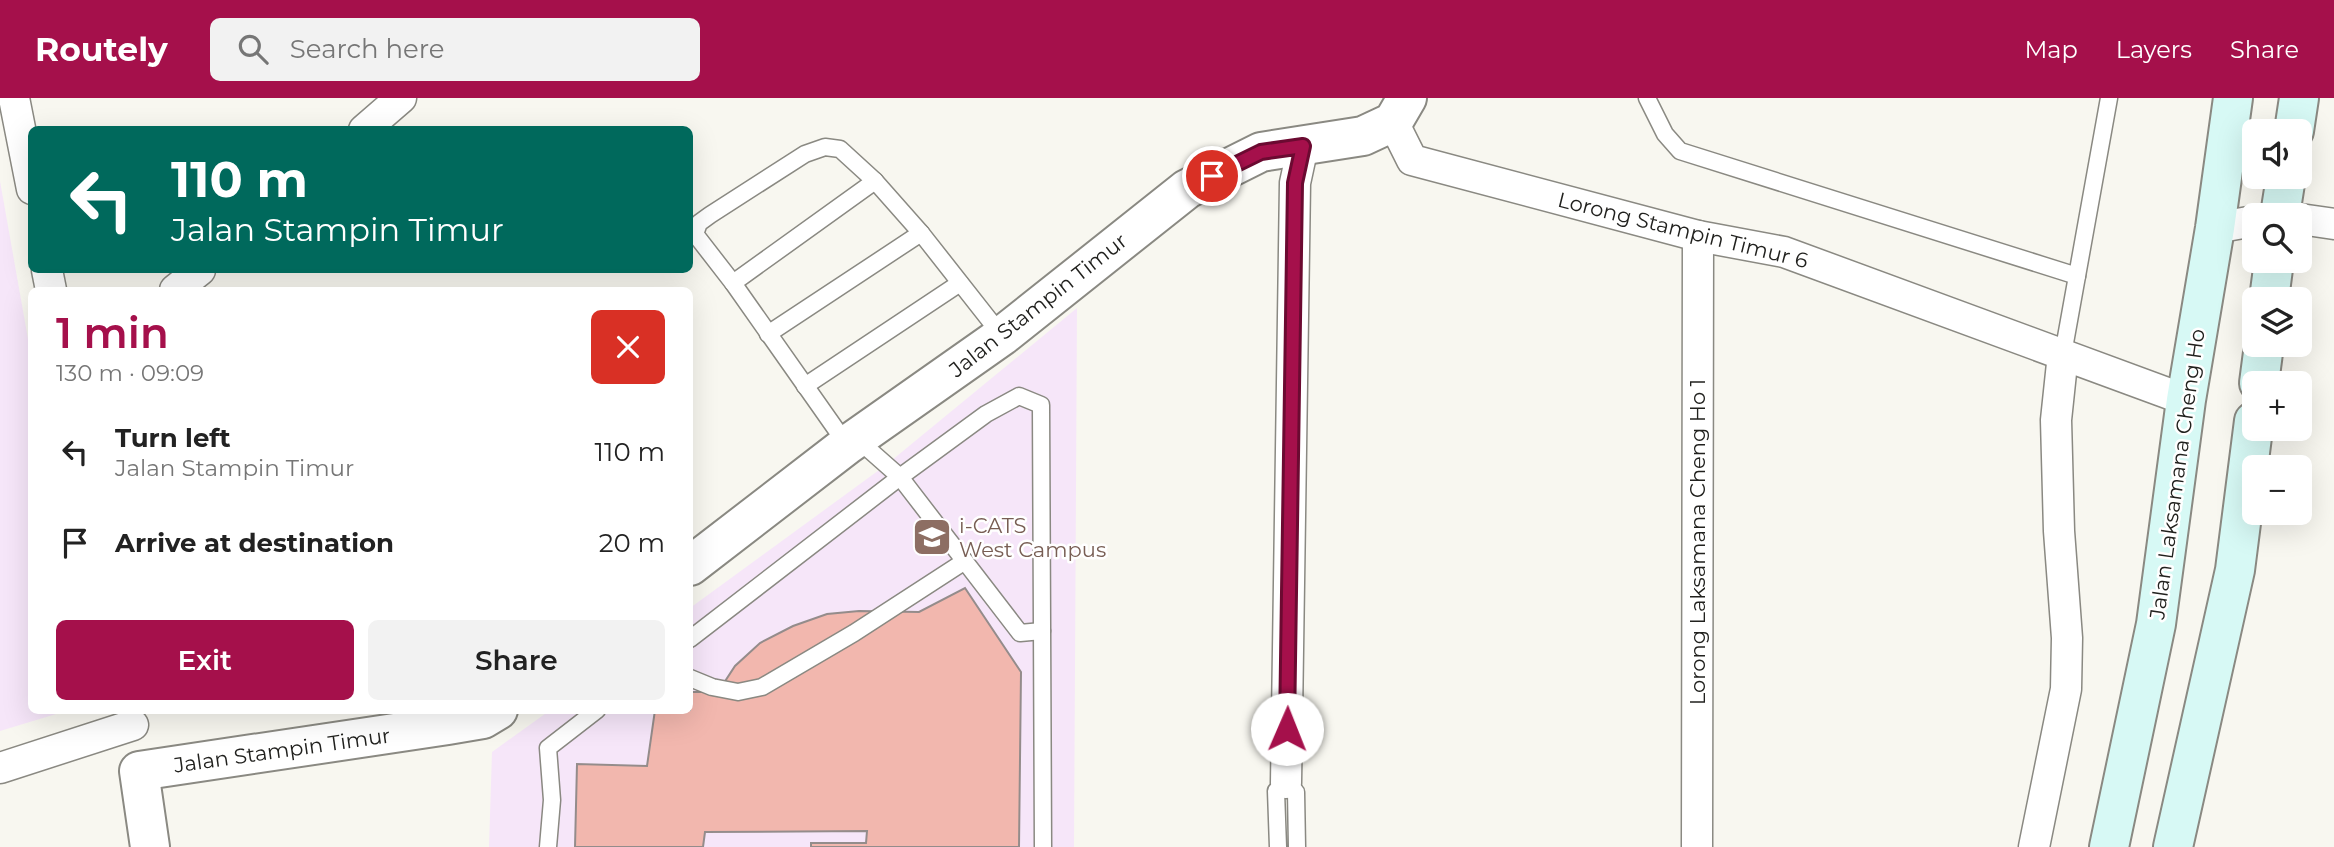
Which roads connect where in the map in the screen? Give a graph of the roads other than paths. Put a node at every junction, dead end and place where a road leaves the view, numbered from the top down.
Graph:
1 (14, 98) edge
2 (401, 98) edge
3 (1647, 98) edge
4 (2109, 98) edge
5 (2233, 98) edge
6 (2299, 98) edge
7 (1400, 110) edge
8 (2296, 119) edge
9 (369, 126) edge
10 (1303, 146) junction
11 (28, 169) edge
12 (875, 181) junction
13 (2312, 221) edge
14 (2242, 223) edge
15 (2334, 224) edge
16 (2215, 228) junction
17 (921, 233) junction
18 (1698, 236) junction
19 (196, 273) edge
20 (2077, 276) junction
21 (733, 283) junction
22 (960, 283) junction
23 (179, 287) edge
24 (768, 334) junction
25 (1002, 336) junction
26 (2063, 354) junction
27 (805, 386) junction
28 (2186, 400) junction
29 (2251, 441) edge
30 (852, 442) junction
31 (900, 477) junction
32 (965, 561) junction
33 (693, 564) edge
34 (1042, 631) junction
35 (693, 637) edge
36 (693, 679) edge
37 (491, 714) edge
38 (592, 714) edge
39 (132, 718) edge
40 (0, 768) edge
41 (139, 771) junction
42 (1286, 783) junction
43 (150, 847) edge
44 (548, 847) edge
45 (1044, 847) edge
46 (1278, 847) edge
47 (1297, 847) edge
48 (1697, 847) edge
49 (2034, 847) edge
50 (2109, 847) edge
51 (2173, 847) edge

1 - 11 street
2 - 9 street
3 - 20 lane
4 - 20 lane
5 - 16 main road, Jalan Laksamana Cheng Ho
6 - 8 main road
7 - 10 street, Jalan Stampin Timur
7 - 18 street, Lorong Stampin Timur 6
10 - 25 street, Jalan Stampin Timur
10 - 42 street
12 - 17 lane
12 - 21 lane
12 - 21 lane
13 - 15 street
14 - 16 street
16 - 28 main road, Jalan Laksamana Cheng Ho
17 - 22 lane
17 - 24 lane
18 - 26 street, Lorong Stampin Timur 6
18 - 48 street, Lorong Laksamana Cheng Ho 1
19 - 23 street
20 - 26 lane
21 - 24 lane
22 - 25 lane
22 - 27 lane
24 - 27 lane
25 - 30 street, Jalan Stampin Timur
26 - 28 street, Lorong Stampin Timur 6
26 - 49 street
27 - 30 lane
28 - 50 main road, Jalan Laksamana Cheng Ho
29 - 51 main road
30 - 31 lane
30 - 33 street, Jalan Stampin Timur
31 - 32 lane
31 - 34 lane
31 - 35 lane
32 - 34 lane
32 - 36 lane
34 - 45 lane
37 - 41 street, Jalan Stampin Timur
38 - 44 lane
39 - 40 street
39 - 41 street
41 - 43 street
42 - 46 lane
42 - 47 lane

